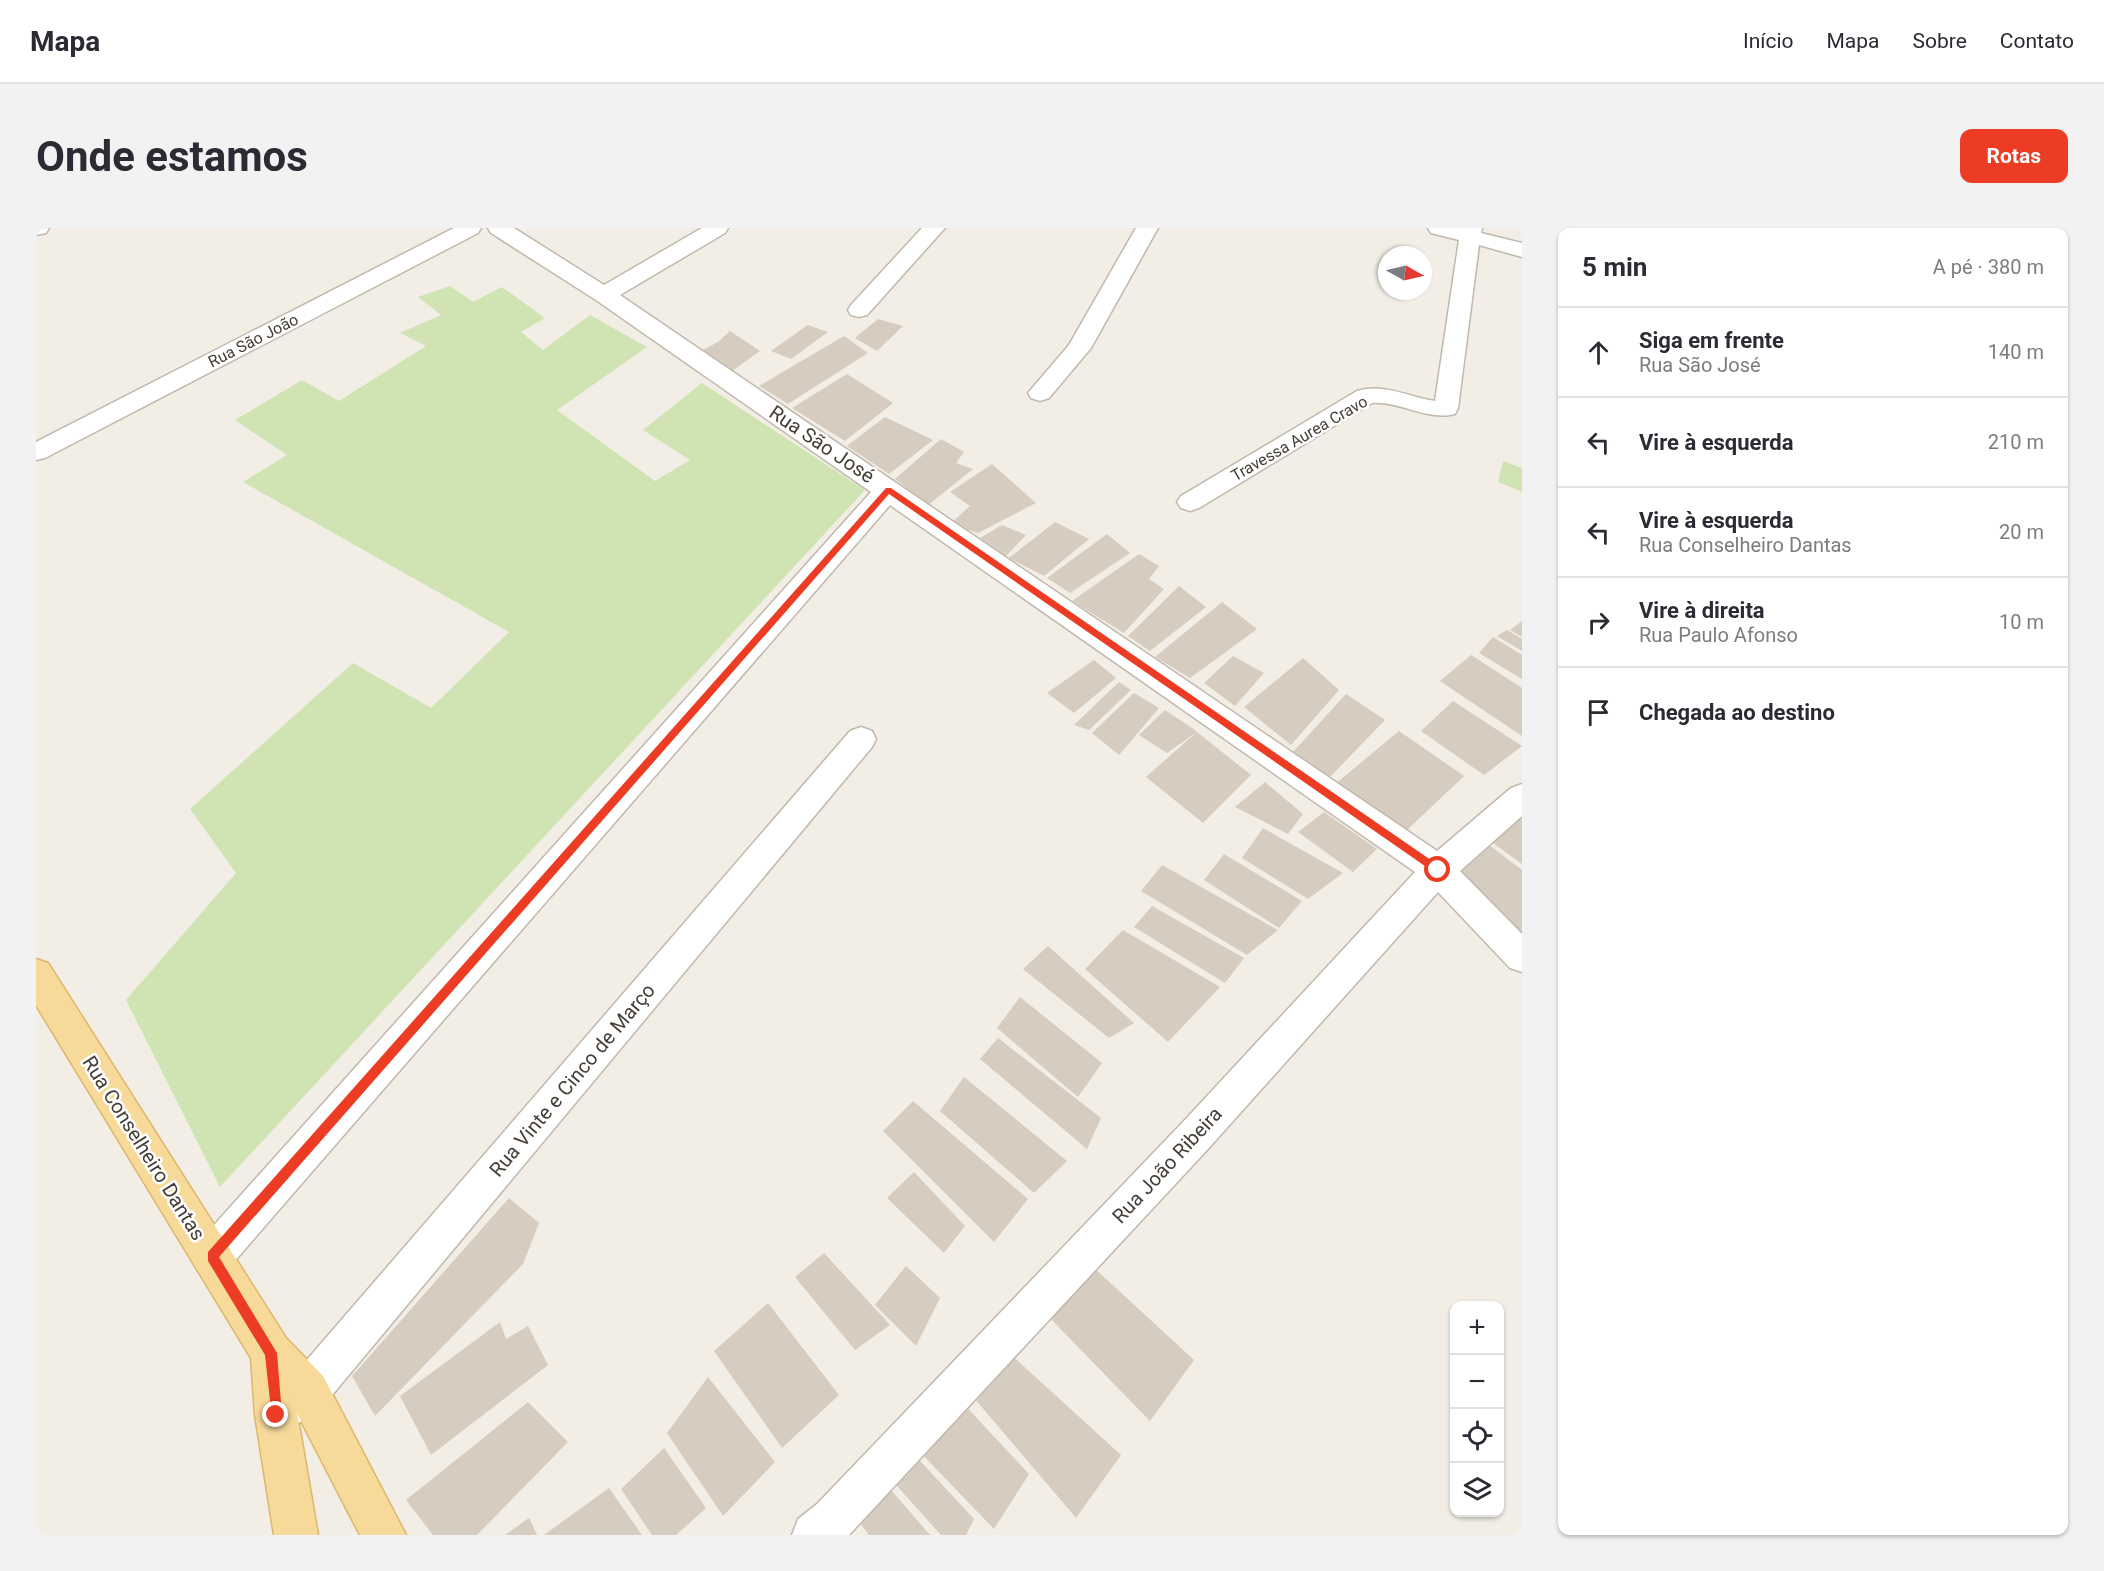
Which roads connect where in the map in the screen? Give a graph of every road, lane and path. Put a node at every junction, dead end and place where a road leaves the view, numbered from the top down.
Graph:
1 (470, 228) edge
2 (499, 228) edge
3 (717, 228) edge
4 (934, 228) edge
5 (1147, 228) edge
6 (1439, 228) edge
7 (1471, 232) edge
8 (1522, 250) edge
9 (604, 295) junction
10 (859, 310) dead end
11 (1040, 393) dead end
12 (36, 452) edge
13 (888, 490) junction
14 (1190, 502) dead end
15 (861, 739) dead end
16 (1522, 797) edge
17 (1438, 870) junction
18 (1522, 957) edge
19 (36, 974) edge
20 (212, 1257) junction
21 (292, 1403) junction
22 (296, 1535) edge
23 (384, 1535) edge
24 (814, 1535) edge

1 - 12 street, Rua São João
2 - 9 street, Rua São José
3 - 9 street
4 - 10 street
5 - 11 street
6 - 7 street
7 - 8 street
7 - 14 street, Travessa Aurea Cravo
9 - 13 street, Rua São José
13 - 17 street, Rua São José
13 - 20 street
15 - 21 street, Rua Vinte e Cinco de Março
16 - 17 street, Rua João Ribeira
17 - 18 street, Rua São José
17 - 24 street, Rua João Ribeira
19 - 20 main road, Rua Conselheiro Dantas
20 - 21 main road, Rua Conselheiro Dantas
21 - 22 main road
21 - 23 main road

